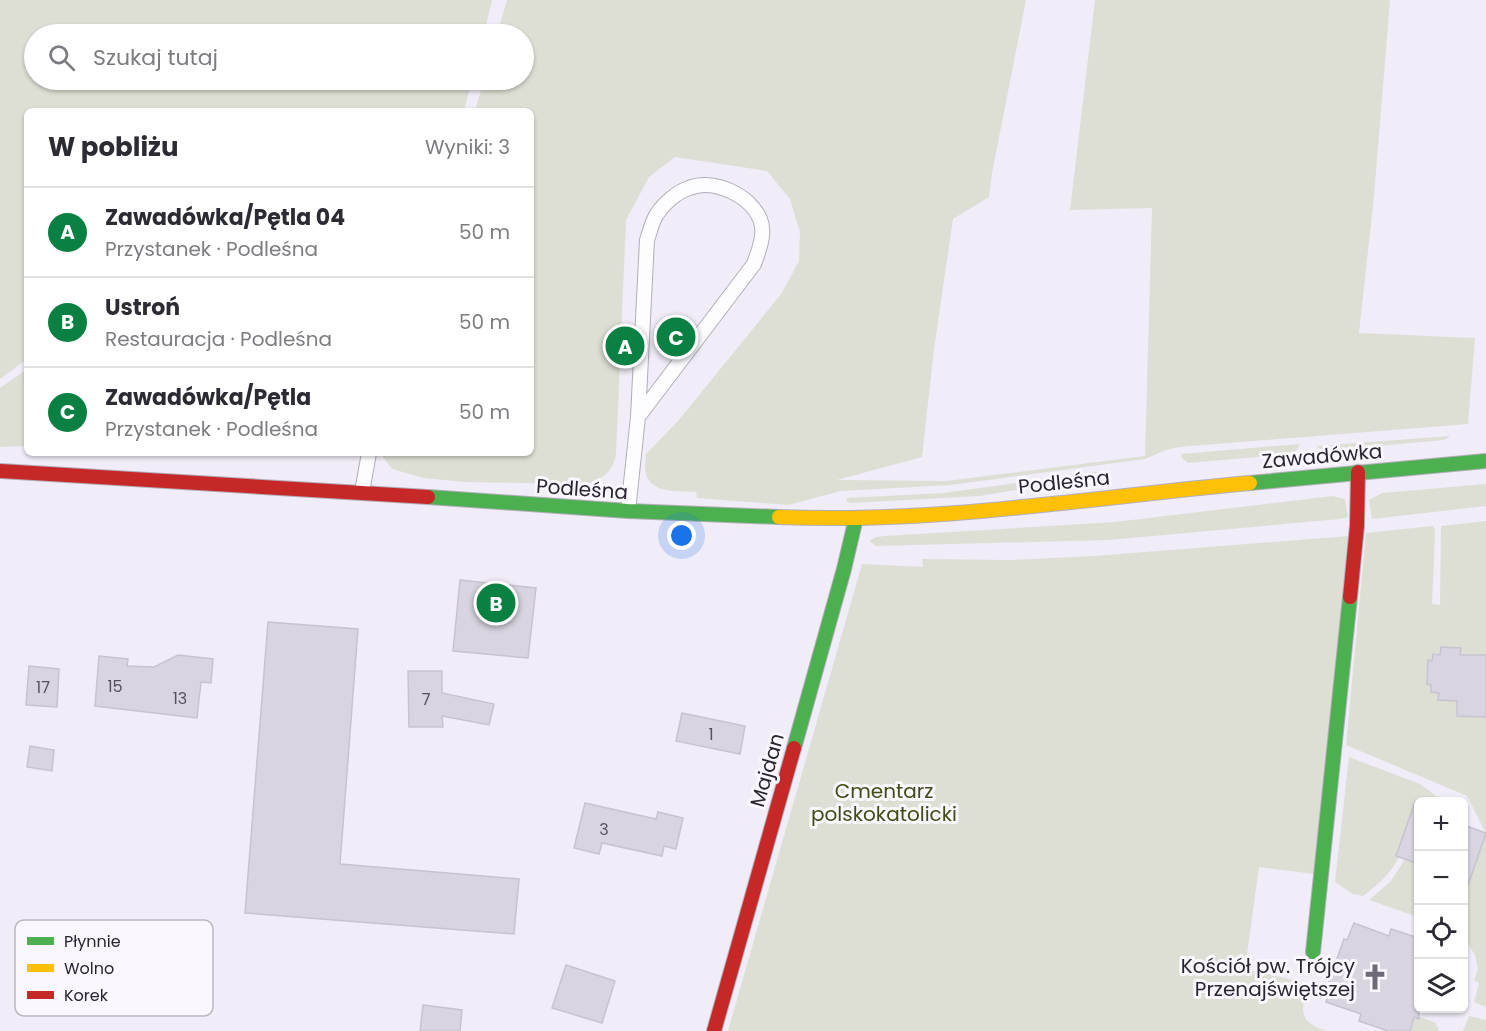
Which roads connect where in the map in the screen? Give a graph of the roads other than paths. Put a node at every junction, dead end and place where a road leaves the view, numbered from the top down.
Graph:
1 (638, 417) junction
2 (368, 456) edge
3 (1486, 461) edge
4 (0, 471) edge
5 (1358, 472) junction
6 (1162, 491) joint
7 (362, 492) junction
8 (628, 511) junction
9 (856, 518) junction
10 (1313, 952) dead end
11 (714, 1031) edge

1 - 1 lane
1 - 8 lane
2 - 7 lane
3 - 5 main road, Zawadówka
4 - 7 main road, Podleśna
5 - 6 main road, Zawadówka
5 - 10 main road
6 - 9 main road, Podleśna
7 - 8 main road, Podleśna
8 - 9 main road, Podleśna
9 - 11 main road, Majdan

